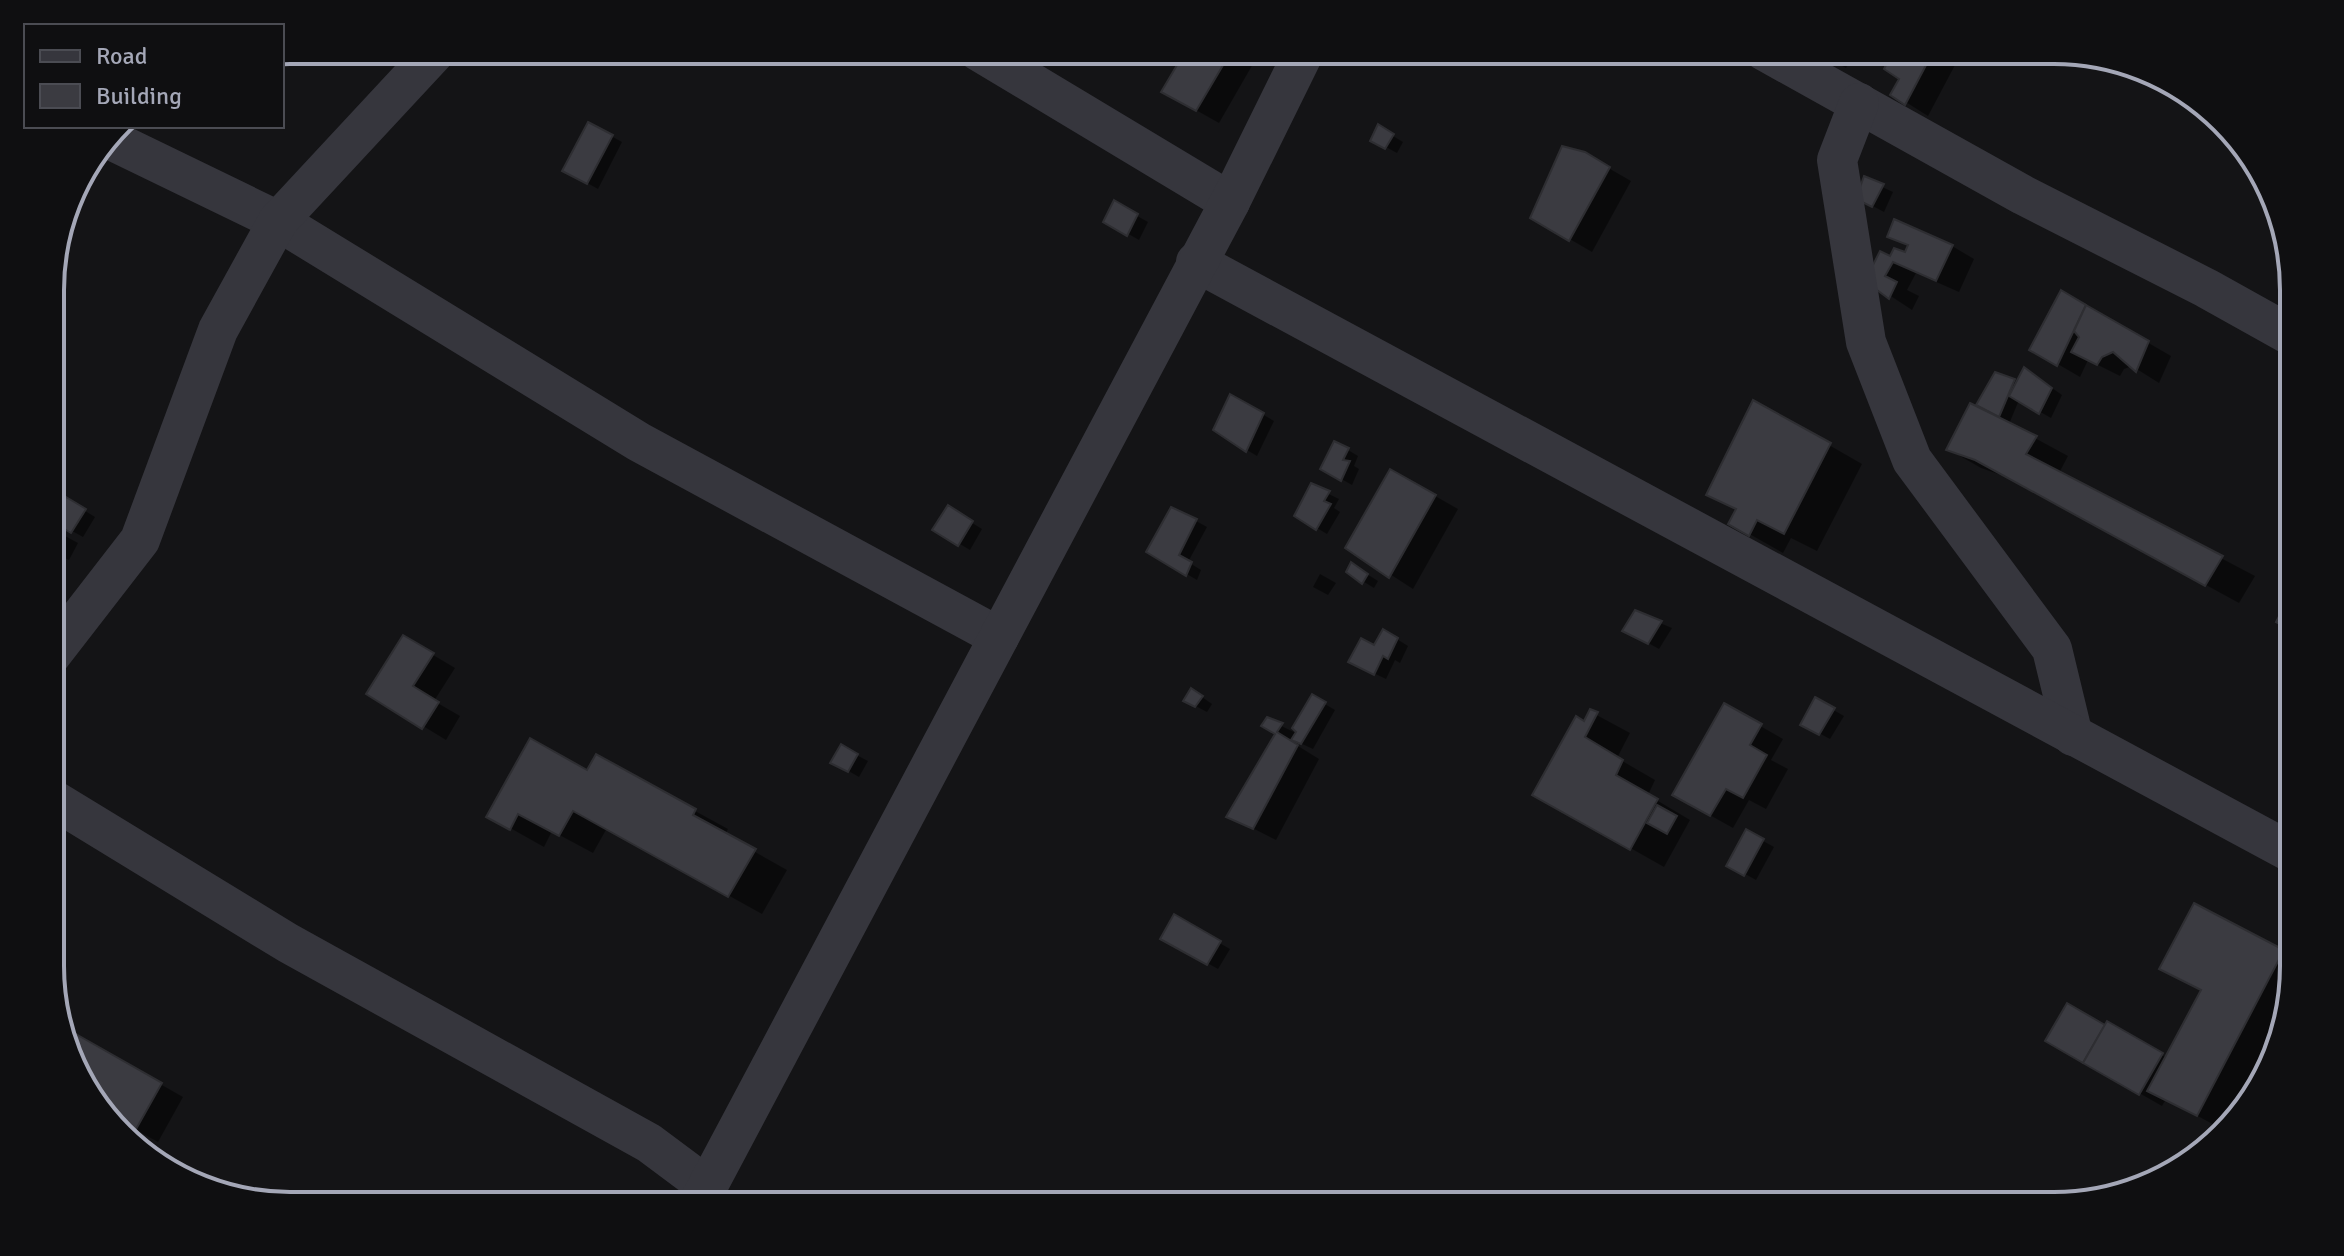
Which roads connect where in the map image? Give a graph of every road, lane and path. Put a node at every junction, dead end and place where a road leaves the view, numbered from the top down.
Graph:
1 (424, 64) edge
2 (1000, 64) edge
3 (1298, 64) edge
4 (1788, 64) edge
5 (1859, 103) junction
6 (118, 144) edge
7 (1230, 202) junction
8 (278, 221) junction
9 (1196, 262) junction
10 (2280, 329) edge
11 (999, 637) junction
12 (64, 638) edge
13 (2073, 736) junction
14 (64, 806) edge
15 (2280, 847) edge
16 (698, 1192) edge
17 (704, 1192) edge

1 - 8 street
2 - 7 street
3 - 7 street
4 - 5 street
5 - 10 street
5 - 13 street
6 - 8 street
7 - 9 street
8 - 11 street
8 - 12 street
9 - 11 street
9 - 13 street
11 - 17 street
13 - 15 street
14 - 16 street

